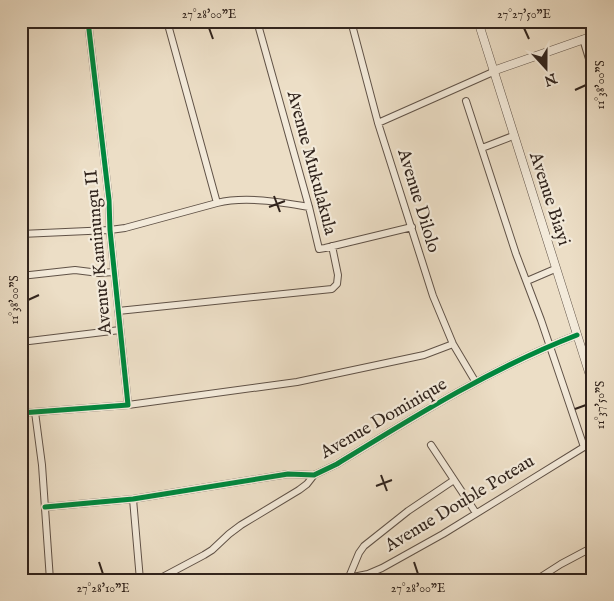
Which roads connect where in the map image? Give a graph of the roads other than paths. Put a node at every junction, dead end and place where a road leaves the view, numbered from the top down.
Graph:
1 (88, 21) edge
2 (167, 21) edge
3 (257, 21) edge
4 (352, 21) edge
5 (478, 21) edge
6 (593, 36) edge
7 (583, 39) junction
8 (493, 71) junction
9 (593, 72) edge
10 (466, 101) dead end
11 (378, 123) junction
12 (513, 136) junction
13 (482, 148) junction
14 (216, 203) junction
15 (309, 207) junction
16 (412, 227) junction
17 (110, 230) junction
18 (21, 234) edge
19 (332, 246) junction
20 (555, 268) junction
21 (114, 272) junction
22 (21, 276) edge
23 (527, 281) junction
24 (118, 311) junction
25 (120, 330) junction
26 (576, 334) junction
27 (21, 342) edge
28 (453, 344) junction
29 (550, 345) junction
30 (475, 381) junction
31 (593, 385) edge
32 (128, 405) junction
33 (35, 412) junction
34 (21, 413) edge
35 (593, 444) edge
36 (431, 445) dead end
37 (584, 447) junction
38 (314, 475) junction
39 (454, 480) junction
40 (133, 499) junction
41 (45, 507) junction
42 (476, 513) junction
43 (593, 547) edge
44 (349, 577) junction
45 (50, 580) edge
46 (140, 580) edge
47 (156, 580) edge
48 (338, 580) edge
49 (536, 580) edge

1 - 17 street, Avenue Kaminungu II
2 - 14 street
3 - 15 street, Avenue Mukulakula
4 - 11 street, Avenue Dilolo
5 - 8 street, Avenue Biayi
6 - 7 street
7 - 8 street
7 - 9 street
8 - 11 street
8 - 12 street, Avenue Biayi
10 - 13 street
11 - 16 street, Avenue Dilolo
12 - 13 street
12 - 20 street, Avenue Biayi
13 - 23 street
14 - 15 street
14 - 17 street
15 - 19 street, Avenue Mukulakula
16 - 19 street, Avenue Mukulakula
16 - 28 street, Avenue Dilolo
17 - 18 street
17 - 21 street, Avenue Kaminungu II
19 - 24 street
20 - 23 street
20 - 26 street, Avenue Biayi
21 - 22 street
21 - 24 street, Avenue Kaminungu II
23 - 29 street
24 - 25 street, Avenue Kaminungu II
25 - 27 street
25 - 32 street, Avenue Kaminungu II
26 - 29 street, Avenue Dominique
26 - 31 street, Avenue Biayi
28 - 30 street, Avenue Dilolo
28 - 32 street
29 - 30 street, Avenue Dominique
29 - 37 street
30 - 38 street, Avenue Dominique
32 - 33 street
33 - 34 street
33 - 41 street
35 - 37 street, Avenue Double Poteau
36 - 39 street
37 - 42 street, Avenue Double Poteau
38 - 40 street, Avenue Dominique
38 - 47 street
39 - 42 street
39 - 44 street
40 - 41 street, Avenue Dominique
40 - 46 street
41 - 45 street
42 - 44 street, Avenue Double Poteau
43 - 49 street
44 - 48 street, Avenue Double Poteau

